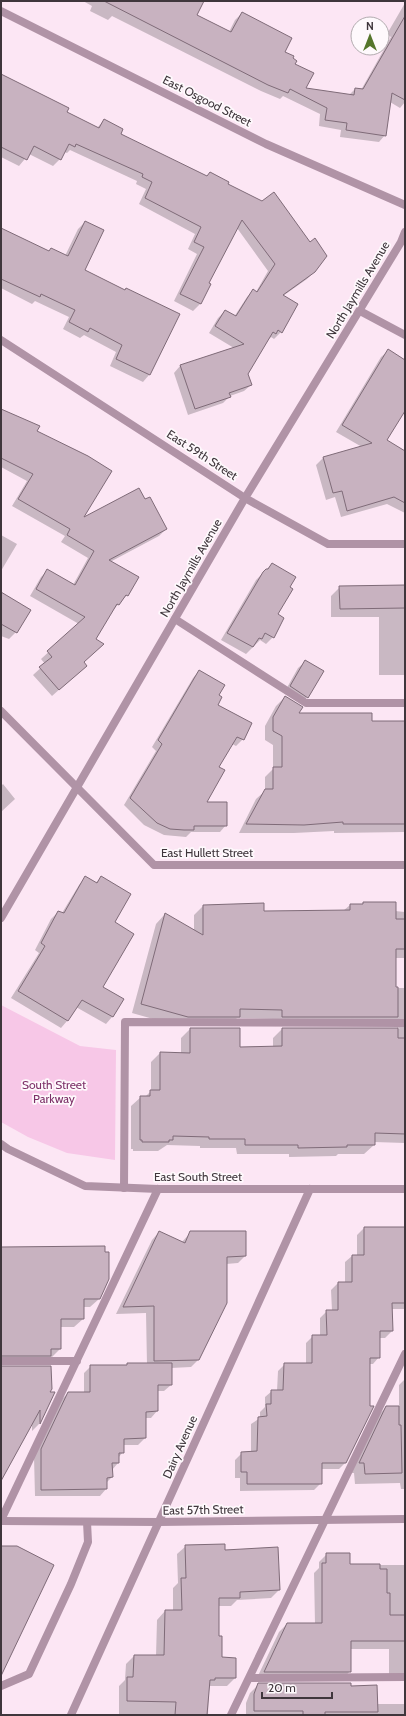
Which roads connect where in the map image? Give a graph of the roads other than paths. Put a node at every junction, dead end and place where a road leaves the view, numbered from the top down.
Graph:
1 (1, 10) edge
2 (405, 205) edge
3 (405, 232) edge
4 (360, 311) junction
5 (405, 335) edge
6 (1, 340) edge
7 (245, 498) junction
8 (405, 544) edge
9 (175, 619) junction
10 (405, 703) edge
11 (1, 711) edge
12 (77, 788) junction
13 (405, 865) edge
14 (1, 918) edge
15 (405, 1023) edge
16 (1, 1144) edge
17 (124, 1188) junction
18 (158, 1189) junction
19 (310, 1189) junction
20 (405, 1189) edge
21 (404, 1359) edge
22 (1, 1361) edge
23 (77, 1361) junction
24 (405, 1519) edge
25 (326, 1520) junction
26 (1, 1521) edge
27 (87, 1522) junction
28 (159, 1522) junction
29 (405, 1677) edge
30 (249, 1678) junction
31 (1, 1686) edge
32 (71, 1715) edge
33 (231, 1715) edge

1 - 2 street, East Osgood Street
3 - 4 street, North Jaymills Avenue
4 - 5 street
4 - 7 street, North Jaymills Avenue
6 - 7 street, East 59th Street
7 - 8 street, East 59th Street
7 - 9 street, North Jaymills Avenue
9 - 10 street
9 - 12 street, North Jaymills Avenue
11 - 12 street, East Hullett Street
12 - 13 street, East Hullett Street
12 - 14 street, North Jaymills Avenue
15 - 17 street
16 - 17 street, East South Street
17 - 18 street, East South Street
18 - 19 street, East South Street
18 - 23 street
19 - 20 street, East South Street
19 - 28 street, Dairy Avenue
21 - 25 street
22 - 23 street
23 - 26 street
24 - 25 street, East 57th Street
25 - 28 street, East 57th Street
25 - 30 street
26 - 27 street, East 57th Street
27 - 28 street, East 57th Street
27 - 31 street
28 - 32 street, Dairy Avenue
29 - 30 street
30 - 33 street

